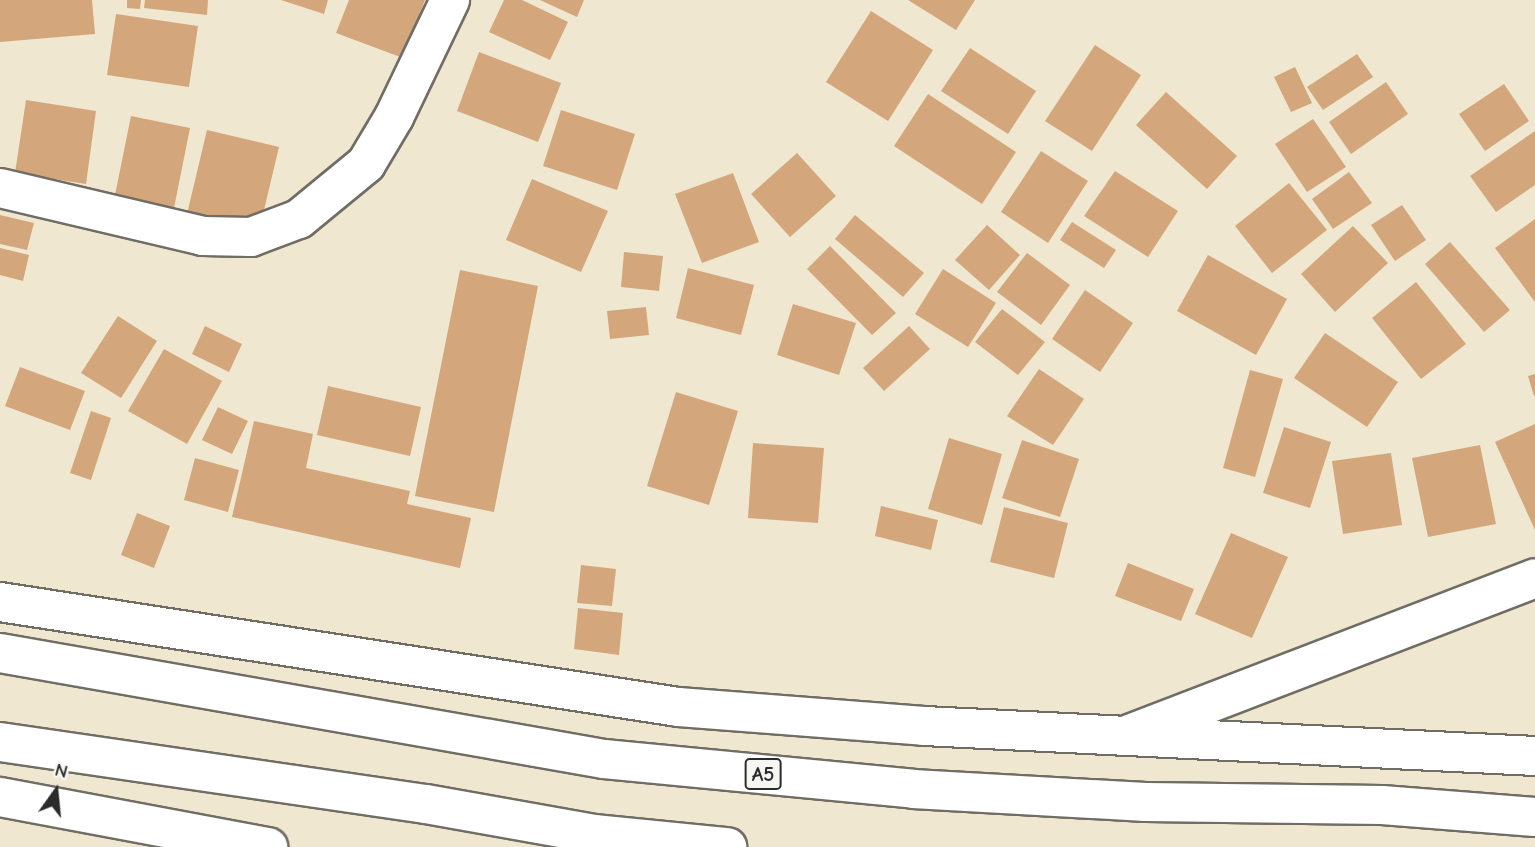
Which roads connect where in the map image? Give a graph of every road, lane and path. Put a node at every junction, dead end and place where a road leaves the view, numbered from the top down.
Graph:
1 (450, 0) edge
2 (0, 188) edge
3 (1535, 578) edge
4 (0, 602) edge
5 (0, 653) edge
6 (1127, 735) junction
7 (0, 742) edge
8 (1535, 756) edge
9 (0, 797) edge
10 (1535, 817) edge
11 (268, 847) edge
12 (727, 847) edge

1 - 2 main road
3 - 6 main road
4 - 6 main road
5 - 10 main road, A5
6 - 8 main road
7 - 12 main road
9 - 11 main road

